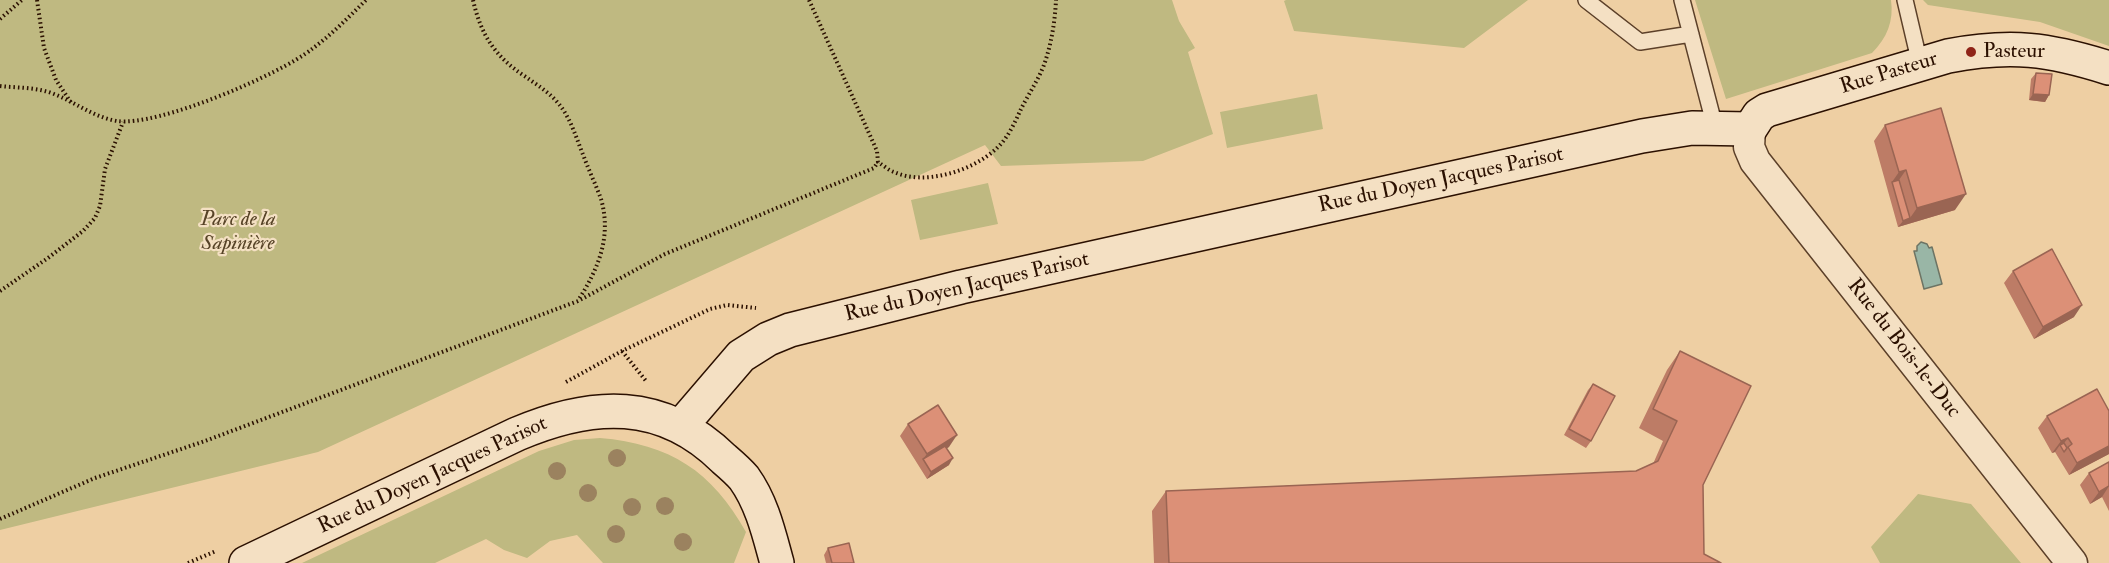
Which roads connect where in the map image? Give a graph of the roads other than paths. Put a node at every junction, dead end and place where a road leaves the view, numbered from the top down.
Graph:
1 (1586, 0) edge
2 (1682, 0) edge
3 (1905, 0) edge
4 (1691, 34) junction
5 (1920, 64) junction
6 (2109, 68) edge
7 (1715, 127) junction
8 (1750, 129) junction
9 (681, 426) junction
10 (246, 563) edge
11 (777, 563) edge
12 (2072, 563) edge

1 - 4 lane
2 - 4 lane
3 - 5 lane
4 - 7 lane
5 - 6 street, Rue Pasteur
5 - 8 street, Rue Pasteur
7 - 8 street, Rue du Doyen Jacques Parisot
7 - 9 street, Rue du Doyen Jacques Parisot
8 - 12 street, Rue du Bois-le-Duc
9 - 10 street, Rue du Doyen Jacques Parisot
9 - 11 street

